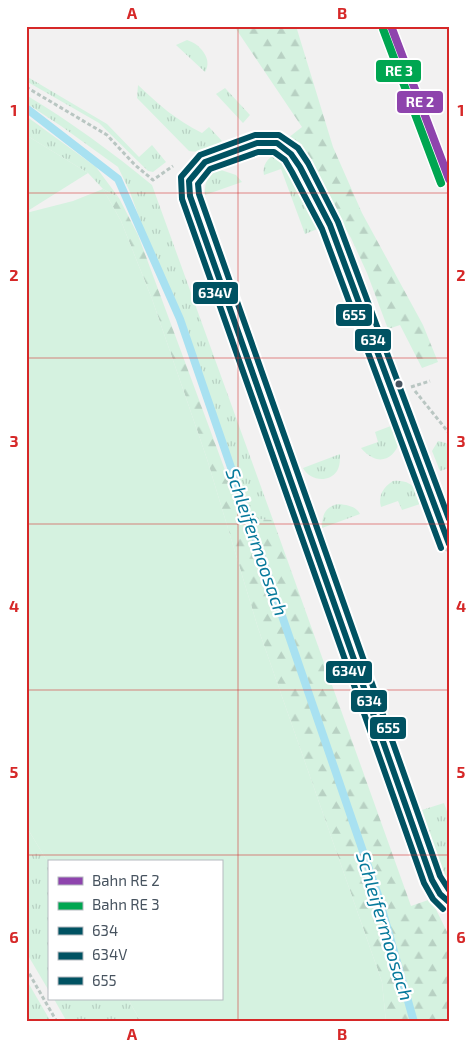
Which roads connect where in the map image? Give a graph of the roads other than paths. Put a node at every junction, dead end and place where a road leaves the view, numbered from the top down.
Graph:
1 (449, 546) edge
2 (449, 902) edge

1 - 2 lane

